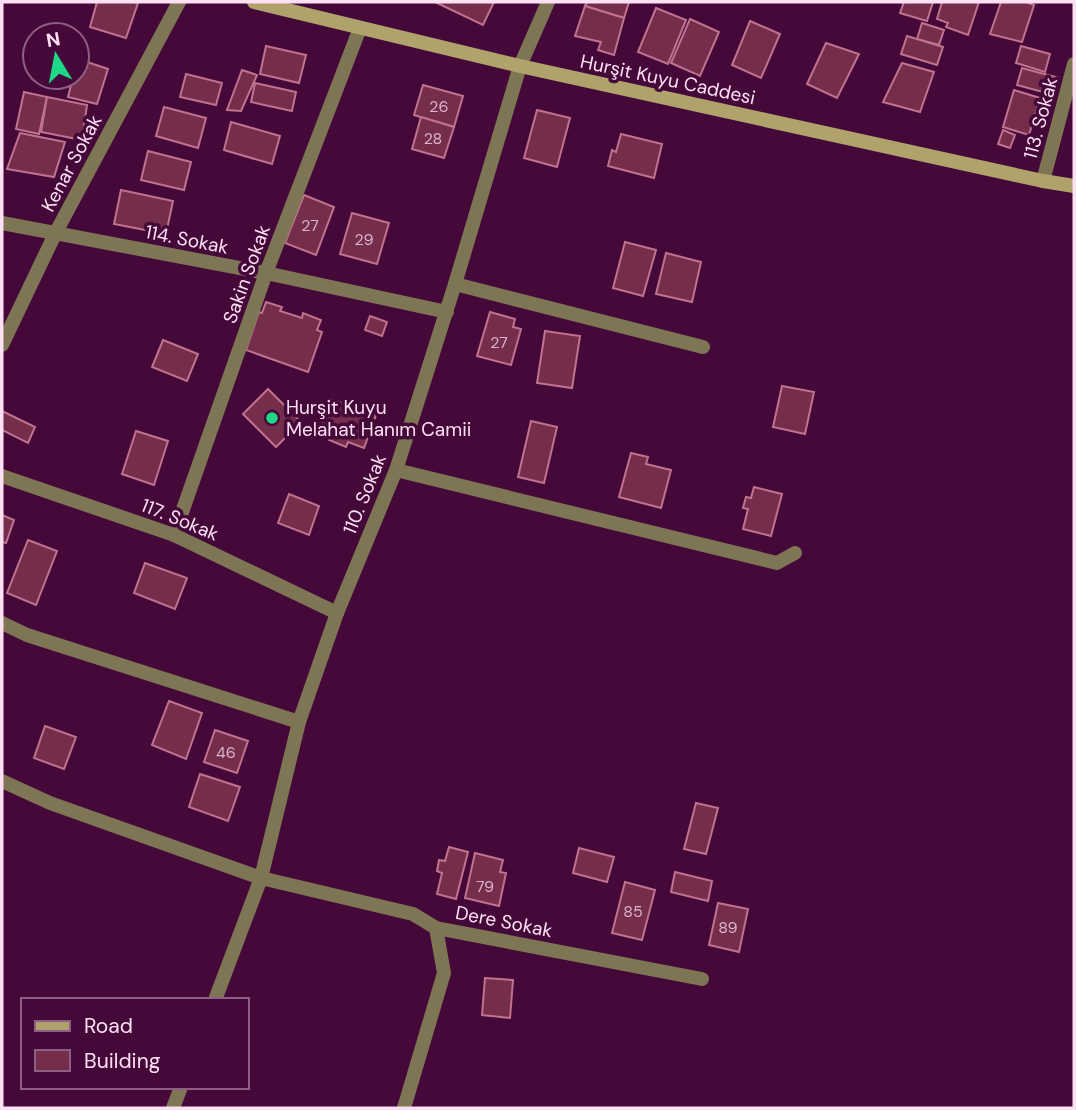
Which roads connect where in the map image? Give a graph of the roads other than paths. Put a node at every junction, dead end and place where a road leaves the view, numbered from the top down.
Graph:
1 (179, 2) edge
2 (254, 2) edge
3 (548, 2) edge
4 (360, 28) junction
5 (1074, 64) edge
6 (520, 66) junction
7 (1043, 181) junction
8 (1074, 186) edge
9 (2, 223) edge
10 (55, 234) junction
11 (266, 273) junction
12 (455, 284) junction
13 (447, 312) junction
14 (2, 345) edge
15 (703, 348) dead end
16 (396, 470) junction
17 (2, 476) edge
18 (174, 535) junction
19 (795, 553) dead end
20 (337, 613) junction
21 (2, 623) edge
22 (299, 722) junction
23 (2, 781) edge
24 (261, 878) junction
25 (436, 928) junction
26 (702, 979) dead end
27 (216, 998) edge
28 (180, 1089) edge
29 (173, 1108) edge
30 (404, 1108) edge

1 - 10 street, Kenar Sokak
2 - 4 street, Hurşit Kuyu Caddesi
3 - 6 street, 110. Sokak
4 - 6 street, Hurşit Kuyu Caddesi
4 - 11 street, Sakin Sokak
5 - 7 street, 113. Sokak
6 - 7 street, Hurşit Kuyu Caddesi
6 - 12 street, 110. Sokak
7 - 8 street, Hurşit Kuyu Caddesi
9 - 10 street, 114. Sokak
10 - 11 street, 114. Sokak
10 - 14 street, Kenar Sokak
11 - 13 street, 114. Sokak
11 - 18 street, Sakin Sokak
12 - 13 street, 110. Sokak
12 - 15 street
13 - 16 street, 110. Sokak
16 - 19 street
16 - 20 street, 110. Sokak
17 - 18 street, 117. Sokak
18 - 20 street, 117. Sokak
20 - 22 street, 110. Sokak
21 - 22 street
22 - 24 street, 110. Sokak
23 - 24 street, Dere Sokak
24 - 25 street, Dere Sokak
24 - 27 street, 110. Sokak
25 - 26 street, Dere Sokak
25 - 30 street
28 - 29 street

